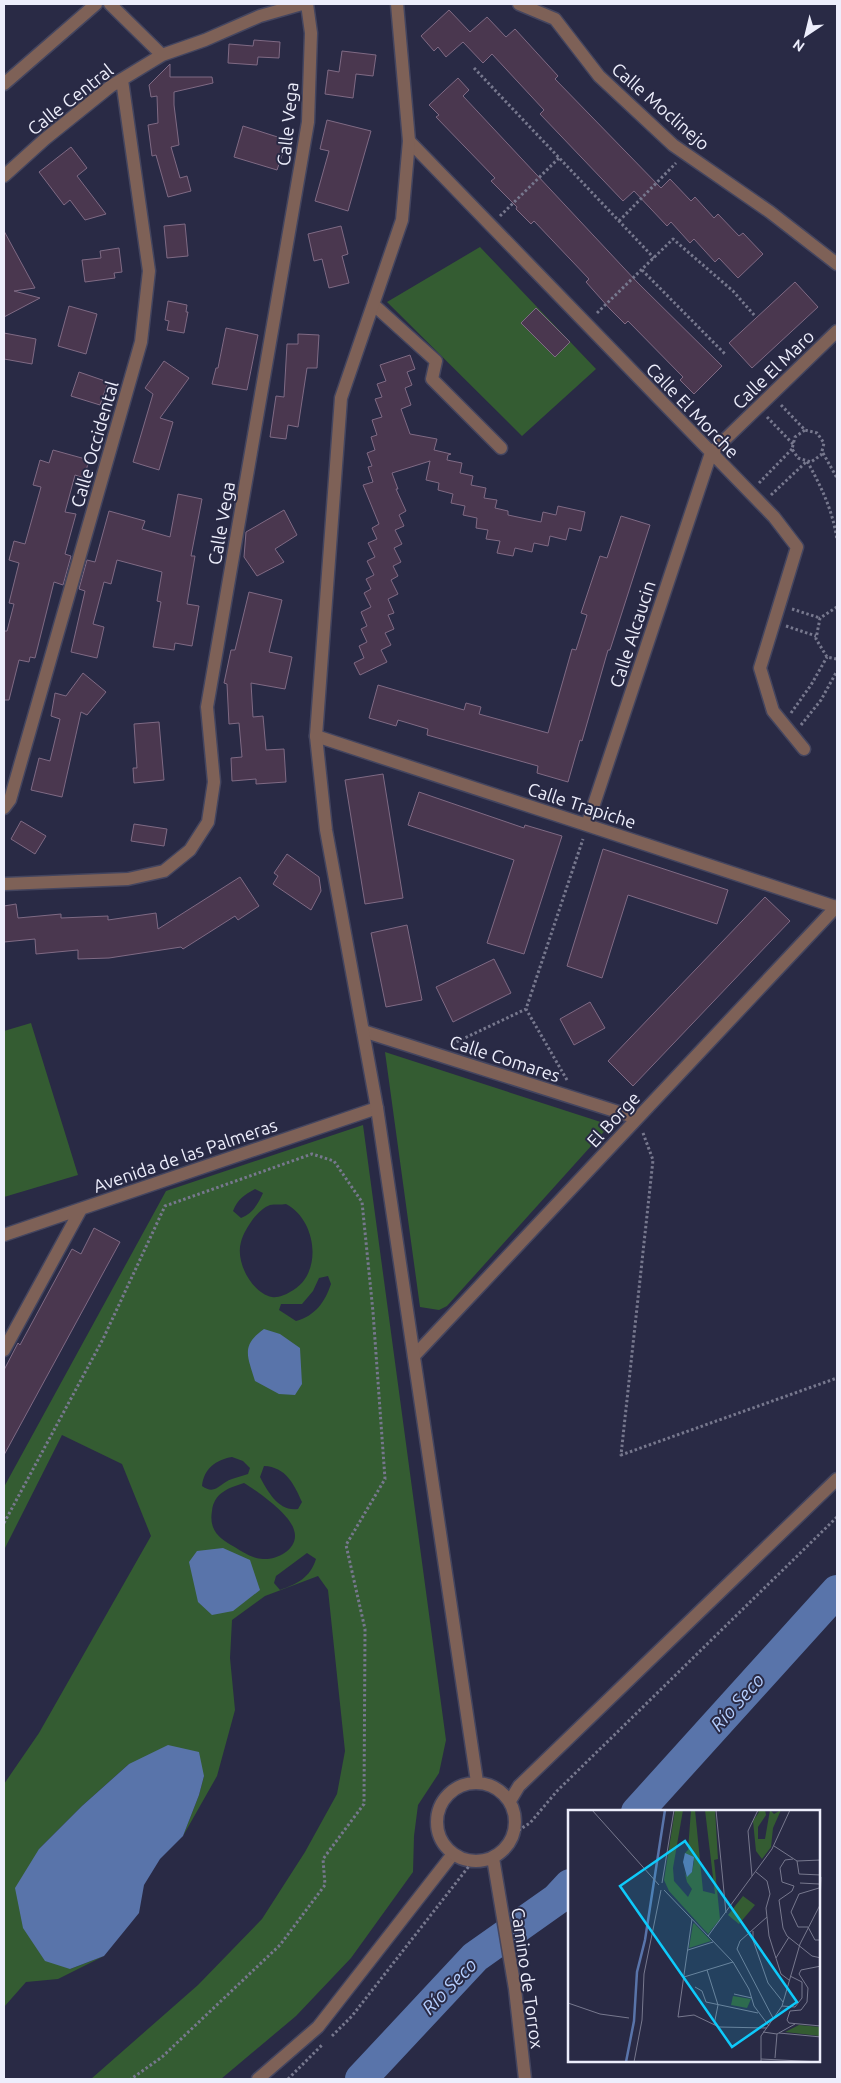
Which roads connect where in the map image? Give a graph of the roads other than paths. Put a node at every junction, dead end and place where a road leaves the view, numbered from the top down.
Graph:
1 (96, 4) edge
2 (110, 4) edge
3 (302, 4) edge
4 (307, 4) edge
5 (397, 4) edge
6 (519, 4) edge
7 (162, 55) junction
8 (122, 80) junction
9 (4, 84) edge
10 (409, 141) junction
11 (4, 176) edge
12 (837, 264) edge
13 (374, 305) junction
14 (837, 331) edge
15 (501, 448) dead end
16 (711, 453) junction
17 (316, 736) junction
18 (804, 749) dead end
19 (4, 808) edge
20 (587, 825) junction
21 (4, 884) edge
22 (837, 906) edge
23 (363, 1031) junction
24 (377, 1108) junction
25 (637, 1118) junction
26 (81, 1209) junction
27 (4, 1235) edge
28 (4, 1350) edge
29 (414, 1356) junction
30 (837, 1479) edge
31 (477, 1782) junction
32 (510, 1802) junction
33 (453, 1854) junction
34 (493, 1858) junction
35 (258, 2079) edge
36 (525, 2079) edge

1 - 9 street
2 - 7 street
3 - 7 street, Calle Central
4 - 21 street, Calle Vega
5 - 10 street
6 - 12 street, Calle Moclinejo
7 - 8 street, Calle Central
8 - 11 street, Calle Central
8 - 19 street, Calle Occidental
10 - 13 street
10 - 16 street, Calle El Morche
13 - 15 street
13 - 17 street
14 - 16 street, Calle El Maro
16 - 18 street, Calle El Morche
16 - 20 street, Calle Alcaucin
17 - 20 street, Calle Trapiche
17 - 23 street
20 - 22 street, Calle Trapiche
22 - 25 street, El Borge
23 - 24 street
23 - 25 street, Calle Comares
24 - 26 street, Avenida de las Palmeras
24 - 29 street
25 - 29 street, El Borge
26 - 27 street, Avenida de las Palmeras
26 - 28 street
29 - 31 street
30 - 32 street
31 - 32 street
31 - 33 street
32 - 34 street
33 - 34 street
33 - 35 street
34 - 36 street, Camino de Torrox

